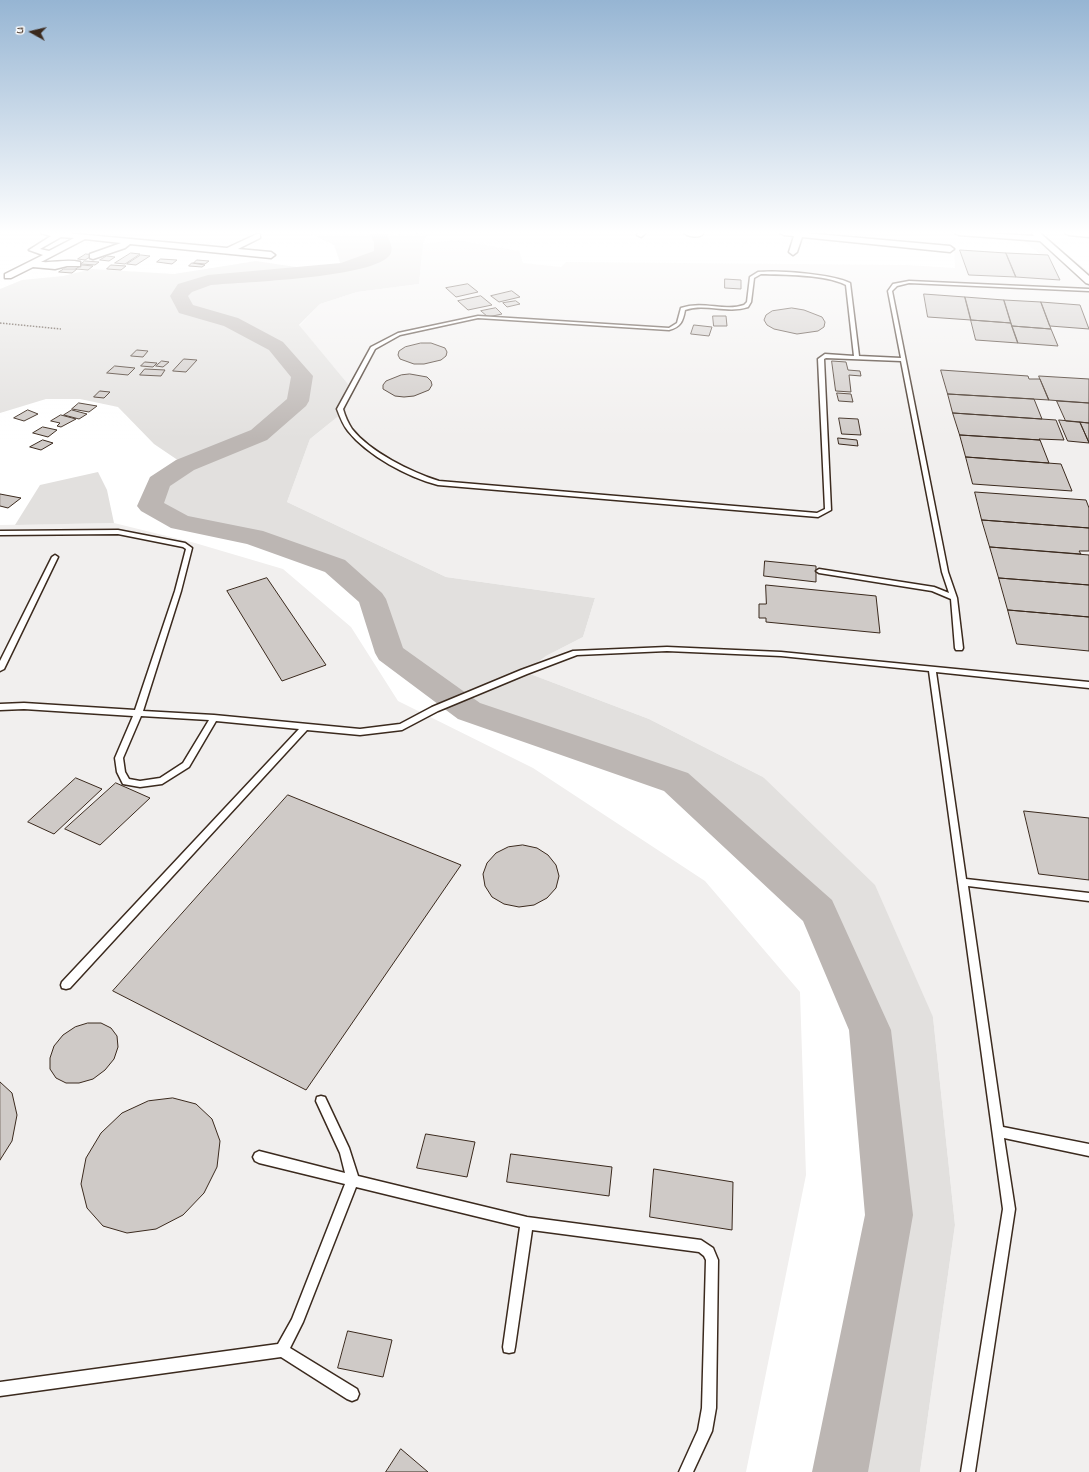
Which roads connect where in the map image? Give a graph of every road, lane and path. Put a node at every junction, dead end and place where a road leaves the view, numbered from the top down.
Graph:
1 (749, 302) edge
2 (849, 302) edge
3 (892, 302) edge
4 (0, 323) edge
5 (61, 329) dead end
6 (857, 357) junction
7 (903, 360) junction
8 (0, 533) edge
9 (55, 557) dead end
10 (819, 570) dead end
11 (954, 598) junction
12 (959, 648) dead end
13 (932, 668) junction
14 (0, 669) edge
15 (1089, 685) edge
16 (0, 707) edge
17 (138, 714) junction
18 (214, 718) junction
19 (306, 726) junction
20 (962, 882) junction
21 (1089, 897) edge
22 (66, 985) dead end
23 (321, 1101) dead end
24 (998, 1131) junction
25 (1089, 1150) edge
26 (259, 1157) dead end
27 (353, 1179) junction
28 (527, 1224) junction
29 (509, 1347) dead end
30 (282, 1350) junction
31 (0, 1389) edge
32 (352, 1394) dead end
33 (686, 1472) edge
34 (968, 1472) edge

1 - 6 lane
2 - 6 lane
3 - 7 lane
4 - 5 path
6 - 7 lane
7 - 11 lane
8 - 17 lane
9 - 14 lane
10 - 11 lane
11 - 12 lane
13 - 15 lane
13 - 19 lane
13 - 20 lane
16 - 17 lane
17 - 18 lane
17 - 18 lane
18 - 19 lane
19 - 22 lane
20 - 21 lane
20 - 24 lane
23 - 27 lane
24 - 25 lane
24 - 34 lane
26 - 27 lane
27 - 28 lane
27 - 30 lane
28 - 29 lane
28 - 33 lane
30 - 31 lane
30 - 32 lane

